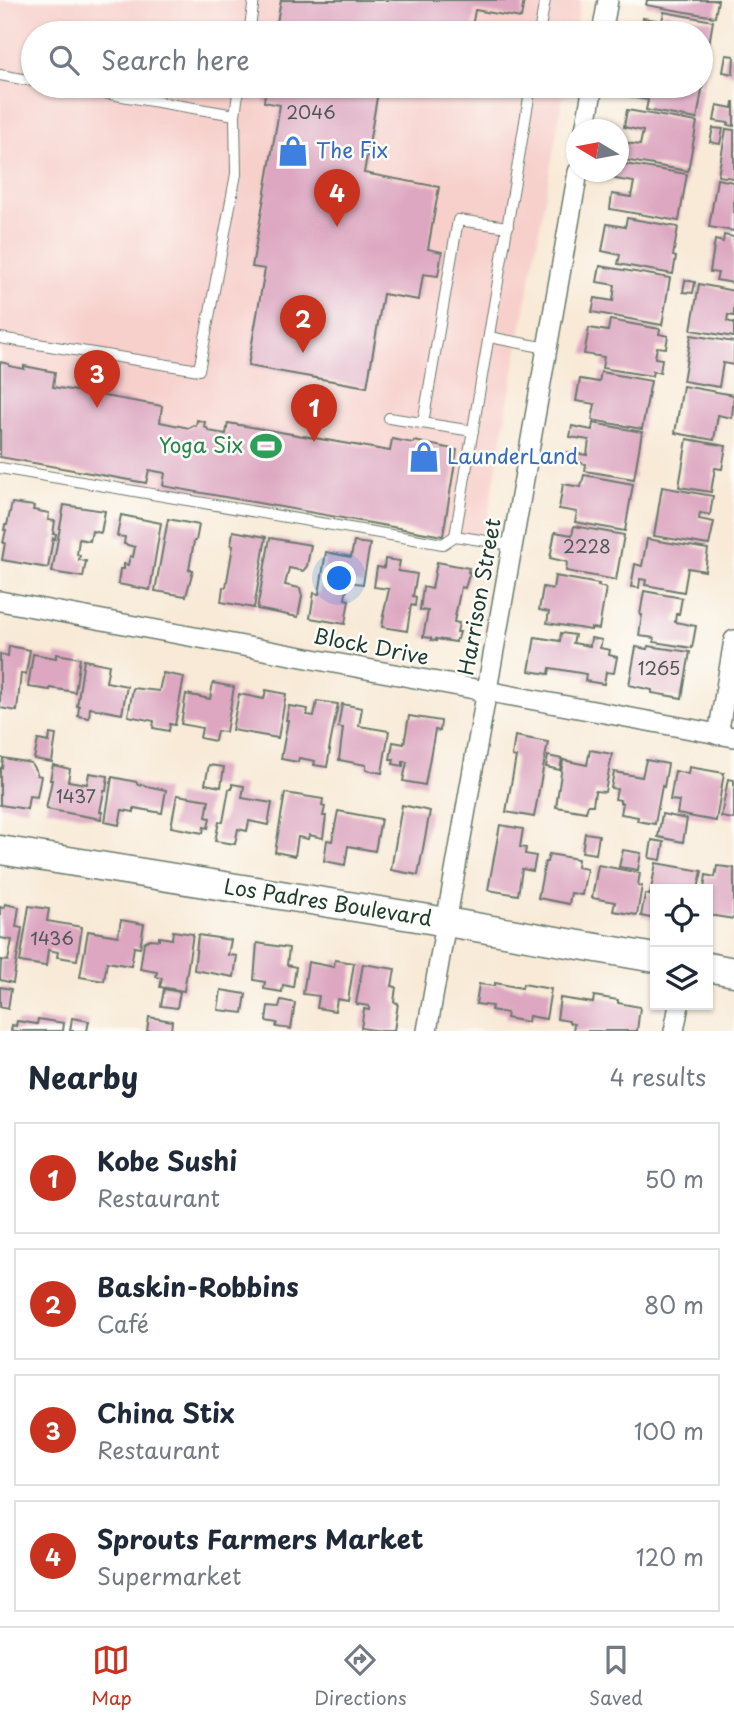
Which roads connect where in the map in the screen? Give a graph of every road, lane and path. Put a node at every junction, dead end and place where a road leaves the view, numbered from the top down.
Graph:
1 (254, 0) edge
2 (545, 0) edge
3 (608, 0) edge
4 (250, 21) edge
5 (541, 21) edge
6 (604, 21) edge
7 (0, 75) edge
8 (21, 79) edge
9 (134, 98) edge
10 (237, 98) edge
11 (529, 98) edge
12 (591, 98) edge
13 (235, 115) junction
14 (587, 119) edge
15 (576, 182) edge
16 (508, 227) junction
17 (489, 337) junction
18 (0, 338) edge
19 (547, 348) junction
20 (389, 418) dead end
21 (424, 423) junction
22 (473, 431) junction
23 (0, 468) edge
24 (455, 536) junction
25 (512, 545) junction
26 (0, 601) edge
27 (734, 640) edge
28 (486, 692) junction
29 (726, 736) edge
30 (0, 850) edge
31 (446, 922) junction
32 (650, 957) edge
33 (713, 968) edge
34 (734, 972) edge
35 (678, 1010) edge
36 (427, 1031) edge
37 (674, 1031) edge

1 - 4 lane
2 - 5 lane
3 - 6 street
7 - 8 lane
9 - 13 lane
10 - 13 lane
11 - 16 lane
12 - 14 street
13 - 18 lane
15 - 19 street, Harrison Street
16 - 17 lane
16 - 21 lane
17 - 19 lane
17 - 22 lane
19 - 25 street, Harrison Street
20 - 21 lane
21 - 22 lane
22 - 24 lane
23 - 24 lane
24 - 25 lane
25 - 28 street, Harrison Street
26 - 28 street, Block Drive
27 - 29 street
28 - 29 street, Block Drive
28 - 31 street, Harrison Street
30 - 31 street, Los Padres Boulevard
31 - 32 street, Los Padres Boulevard
31 - 36 street, Harrison Street
33 - 34 street
35 - 37 street

